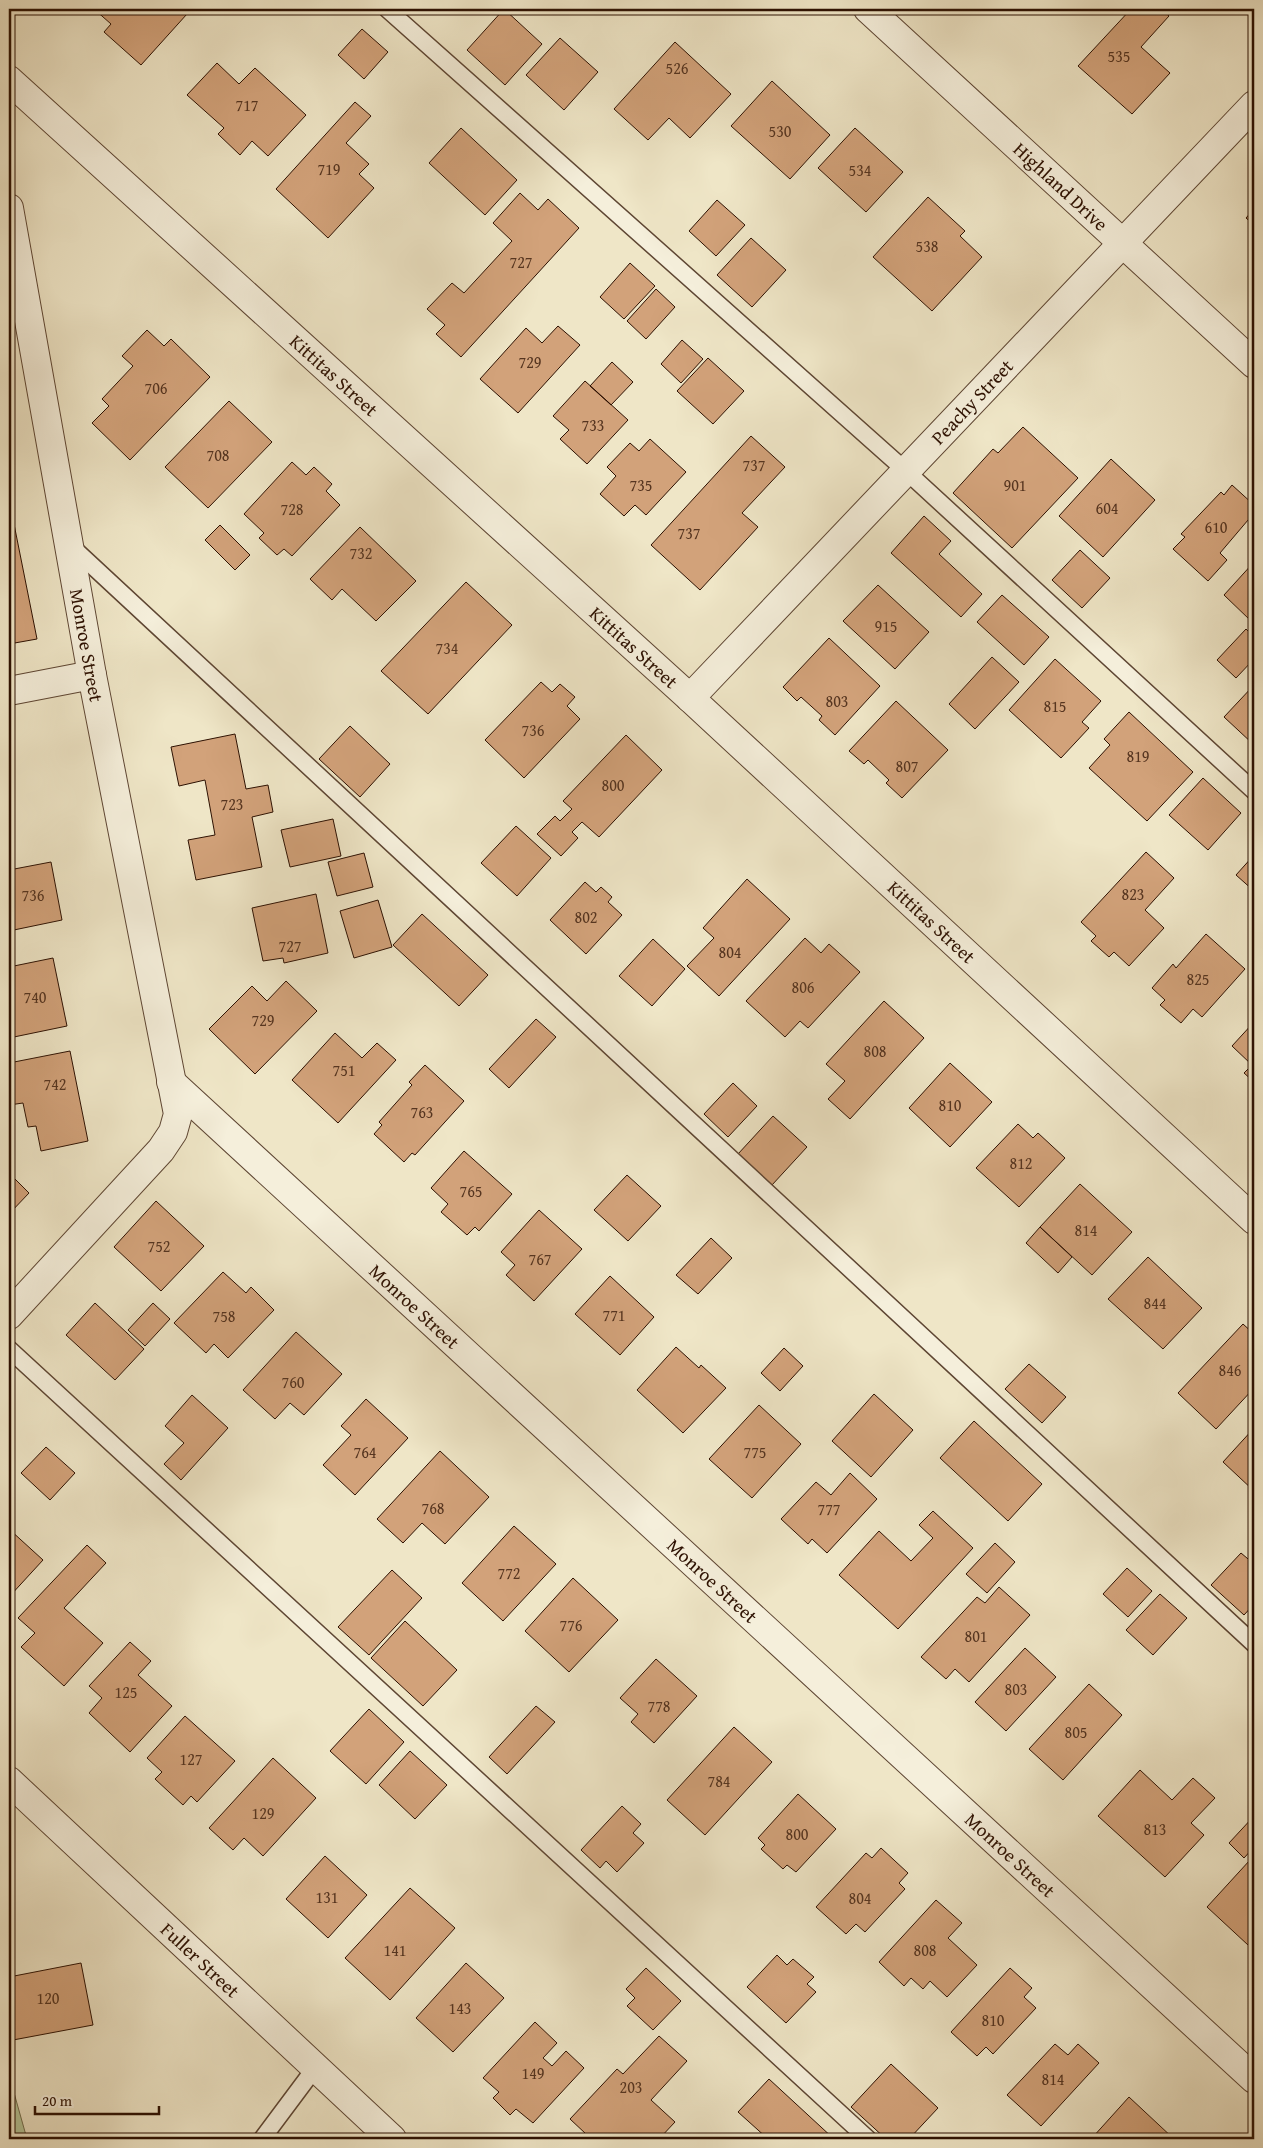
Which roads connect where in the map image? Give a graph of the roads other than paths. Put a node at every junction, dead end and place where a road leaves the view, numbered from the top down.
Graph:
1 (387, 9) edge
2 (868, 9) edge
3 (9, 80) edge
4 (1254, 105) edge
5 (9, 208) edge
6 (1124, 243) junction
7 (1254, 364) edge
8 (906, 471) junction
9 (69, 545) junction
10 (92, 675) junction
11 (9, 691) edge
12 (690, 698) junction
13 (1254, 791) edge
14 (171, 1082) junction
15 (1254, 1220) edge
16 (9, 1315) edge
17 (9, 1349) edge
18 (1254, 1644) edge
19 (9, 1781) edge
20 (314, 2068) junction
21 (1254, 2079) edge
22 (262, 2139) edge
23 (392, 2139) edge
24 (868, 2139) edge

1 - 8 lane
2 - 6 street, Highland Drive
3 - 12 street, Kittitas Street
4 - 6 street, Peachy Street
5 - 9 street, Monroe Street
6 - 7 street, Highland Drive
6 - 8 street, Peachy Street
8 - 12 street, Peachy Street
8 - 13 lane
9 - 10 street, Monroe Street
9 - 18 lane
10 - 11 street
10 - 14 street, Monroe Street
12 - 15 street, Kittitas Street
14 - 16 street, Monroe Street
14 - 21 street, Monroe Street
17 - 24 lane
19 - 20 street, Fuller Street
20 - 22 lane
20 - 23 street, Fuller Street

